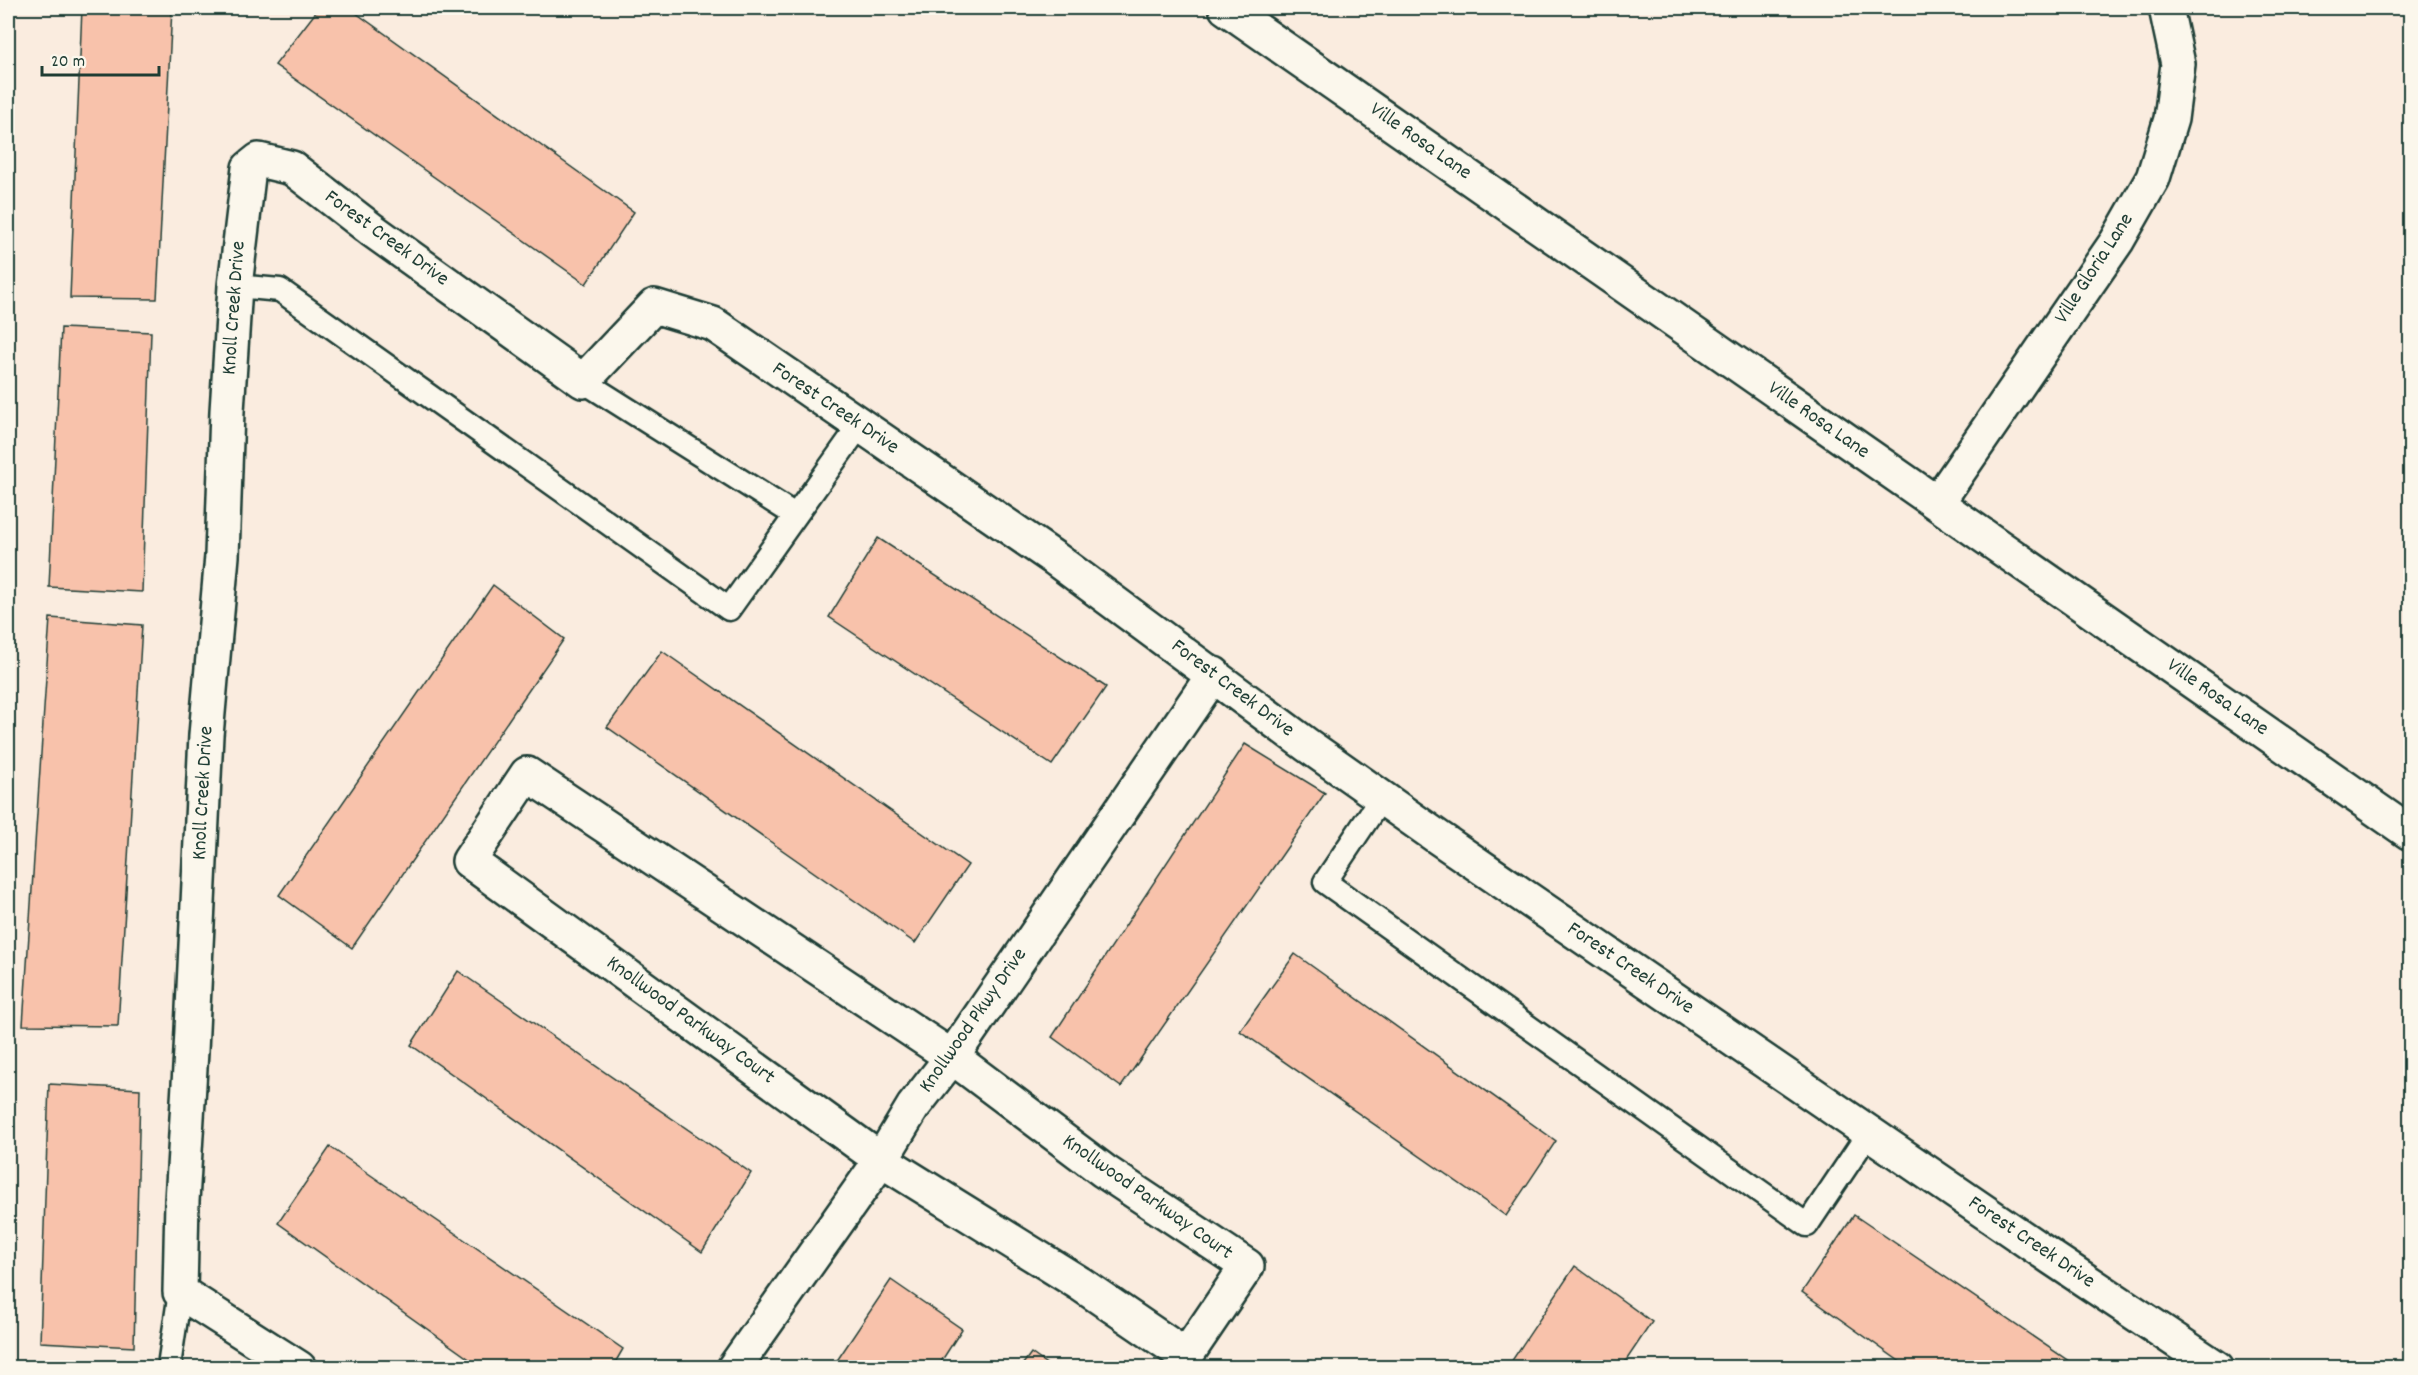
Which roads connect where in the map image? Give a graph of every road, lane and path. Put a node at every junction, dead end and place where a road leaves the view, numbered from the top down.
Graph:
1 (1226, 8) edge
2 (2166, 8) edge
3 (259, 160) joint
4 (235, 286) junction
5 (583, 381) junction
6 (860, 425) junction
7 (1937, 503) junction
8 (795, 515) junction
9 (1214, 674) junction
10 (1382, 797) junction
11 (2410, 833) edge
12 (952, 1057) junction
13 (1870, 1131) junction
14 (881, 1160) junction
15 (180, 1292) junction
16 (172, 1368) edge
17 (298, 1368) edge
18 (734, 1368) edge
19 (2217, 1368) edge

1 - 7 street, Ville Rosa Lane
2 - 7 street, Ville Gloria Lane
3 - 4 street, Knoll Creek Drive
3 - 5 street, Forest Creek Drive
4 - 8 lane
4 - 15 street, Knoll Creek Drive
5 - 6 street, Forest Creek Drive
5 - 8 lane
6 - 8 lane
6 - 9 street, Forest Creek Drive
7 - 11 street, Ville Rosa Lane
9 - 10 street, Forest Creek Drive
9 - 12 street, Knollwood Pkwy Drive
10 - 13 street, Forest Creek Drive
10 - 13 lane
12 - 14 street, Knollwood Pkwy Drive
12 - 14 street, Knollwood Parkway Court
12 - 14 street, Knollwood Parkway Court
13 - 19 street, Forest Creek Drive
14 - 18 street, Knollwood Pkwy Drive
15 - 16 lane
15 - 17 street

